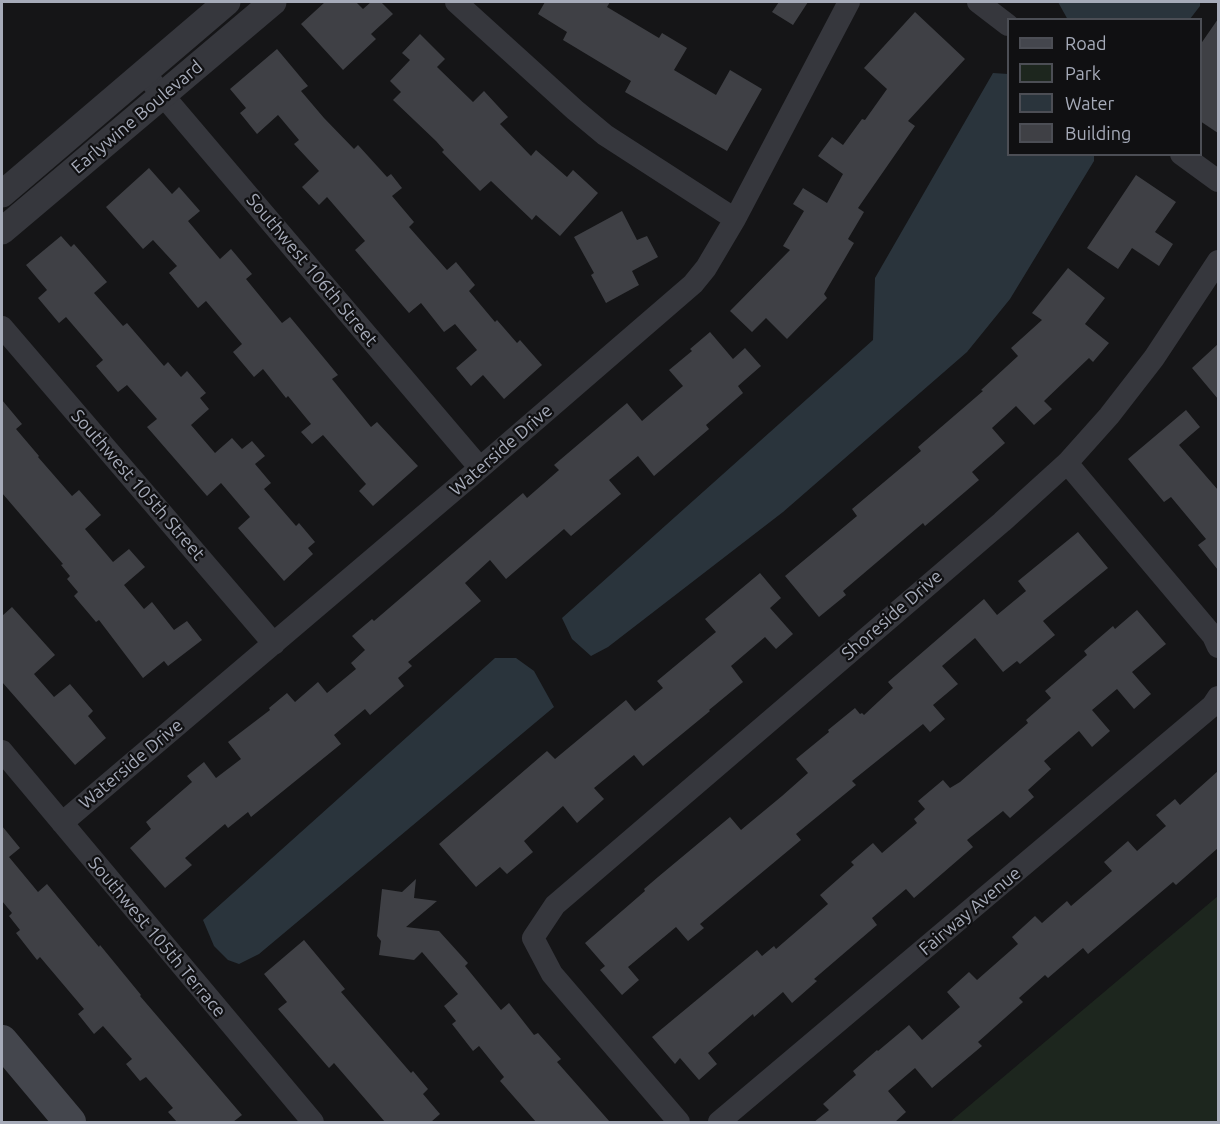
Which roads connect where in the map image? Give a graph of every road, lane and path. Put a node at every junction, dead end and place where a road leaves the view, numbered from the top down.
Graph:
1 (227, 2) edge
2 (273, 2) edge
3 (456, 2) edge
4 (849, 2) edge
5 (978, 2) edge
6 (1007, 24) edge
7 (144, 73) junction
8 (163, 95) junction
9 (1184, 156) edge
10 (1218, 181) edge
11 (2, 194) edge
12 (735, 219) junction
13 (2, 231) edge
14 (1217, 267) edge
15 (2, 327) edge
16 (1067, 463) junction
17 (480, 468) junction
18 (274, 644) junction
19 (1218, 647) edge
20 (1218, 697) edge
21 (2, 751) edge
22 (62, 823) junction
23 (2, 1041) edge
24 (70, 1122) edge
25 (313, 1122) edge
26 (679, 1122) edge
27 (719, 1122) edge

1 - 7 street, Earlywine Boulevard
2 - 8 street, Earlywine Boulevard
3 - 12 street
4 - 12 street, Waterside Drive
5 - 6 street
7 - 8 street, Southwest 106th Street
7 - 11 street, Earlywine Boulevard
8 - 13 street, Earlywine Boulevard
8 - 17 street, Southwest 106th Street
9 - 10 street
12 - 17 street, Waterside Drive
14 - 16 street, Shoreside Drive
15 - 18 street, Southwest 105th Street
16 - 19 street
16 - 26 street, Shoreside Drive
17 - 18 street, Waterside Drive
18 - 22 street, Waterside Drive
20 - 27 street, Fairway Avenue
21 - 22 street, Southwest 105th Terrace
22 - 25 street, Southwest 105th Terrace
23 - 24 main road

